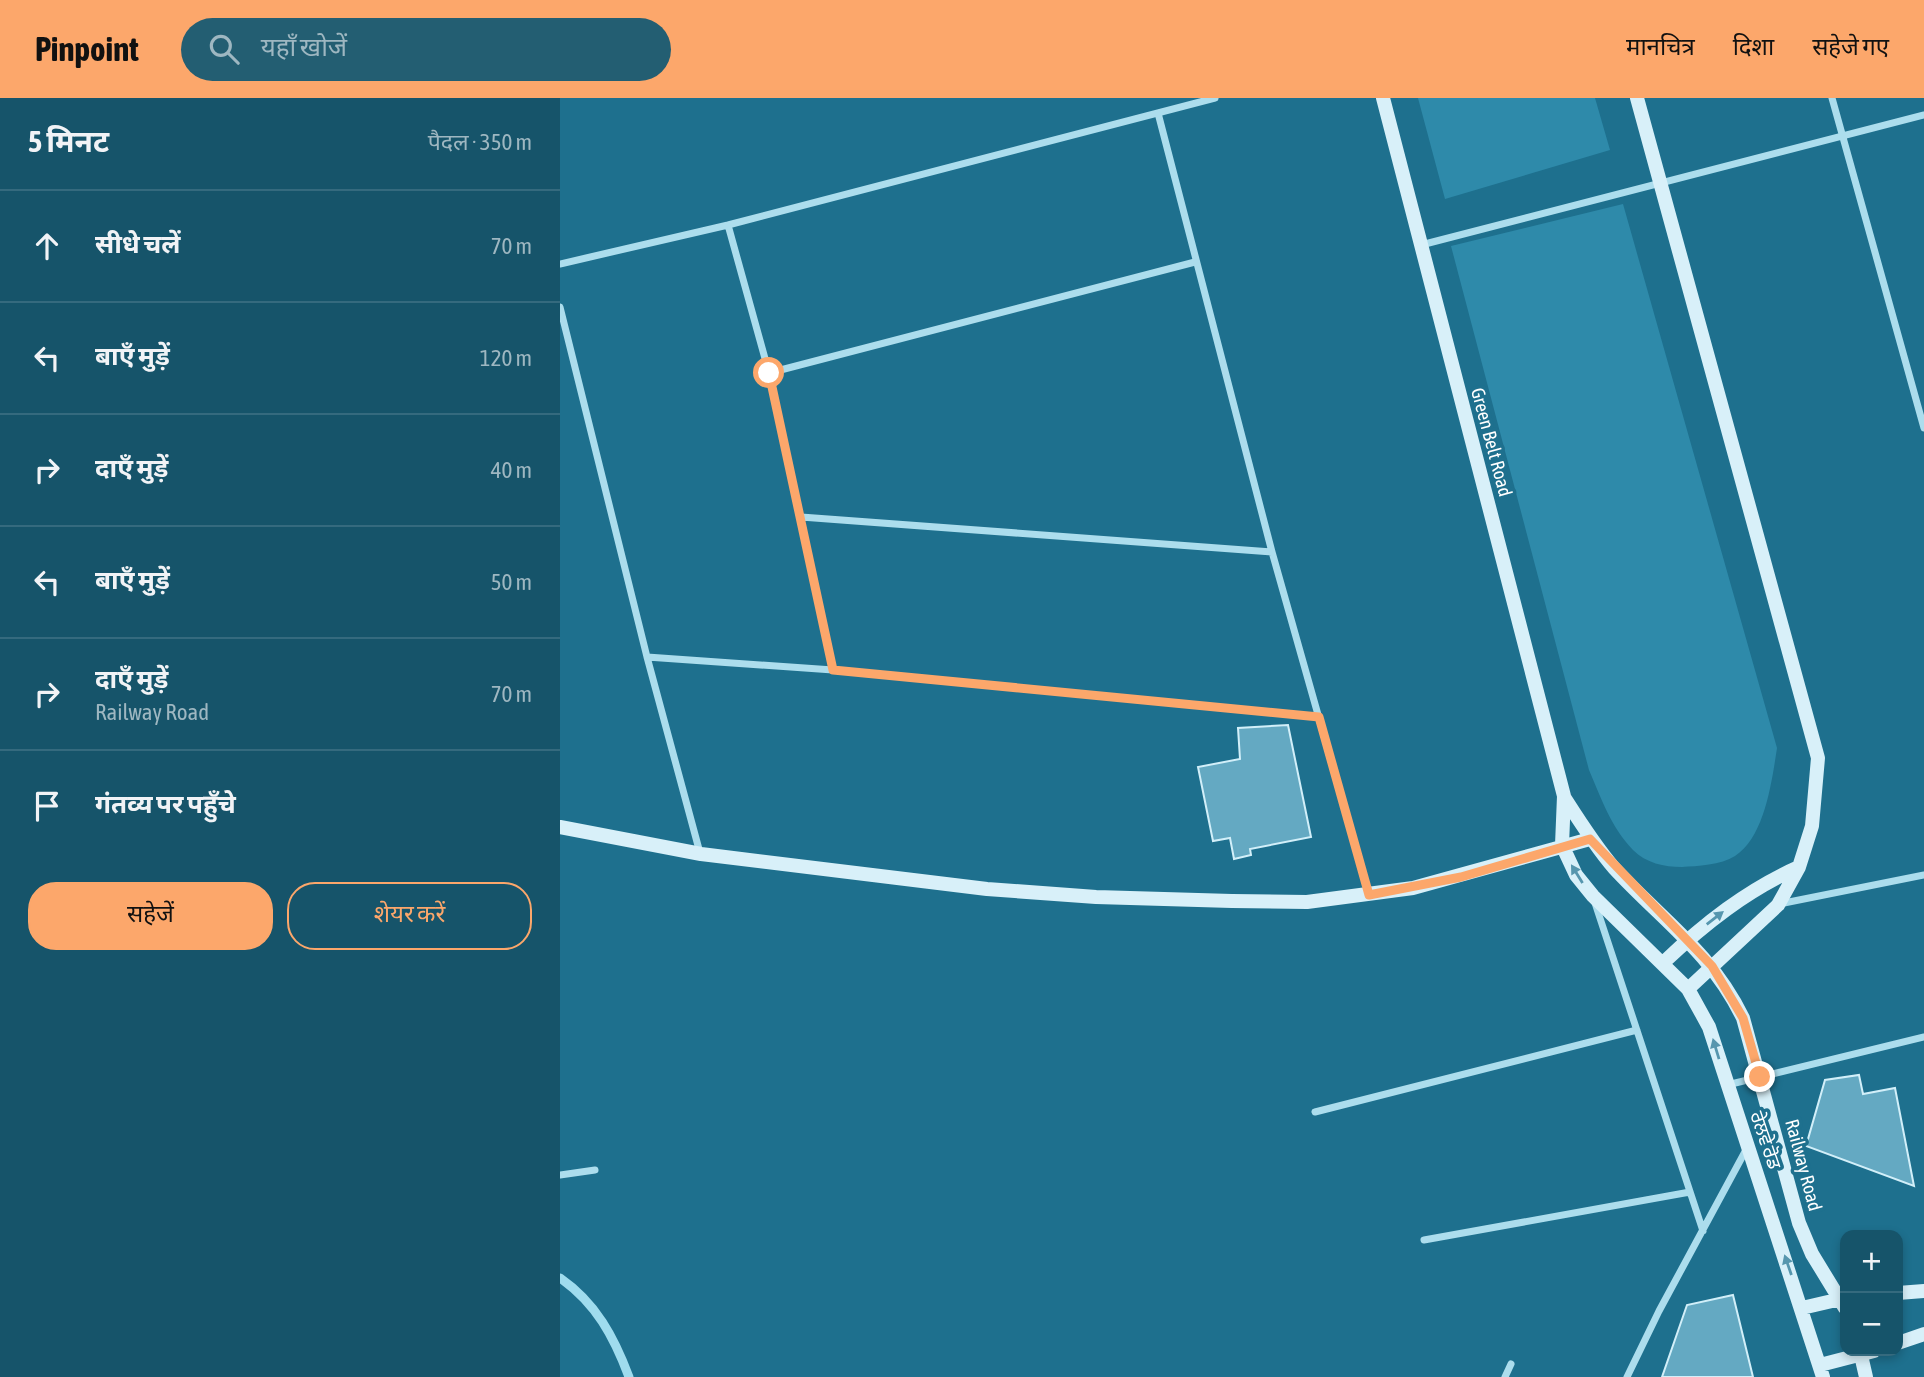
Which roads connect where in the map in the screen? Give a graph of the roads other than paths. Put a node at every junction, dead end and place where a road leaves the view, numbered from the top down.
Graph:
1 (1215, 98) edge
2 (1383, 98) edge
3 (1637, 98) edge
4 (1832, 98) edge
5 (1158, 113) junction
6 (1924, 115) edge
7 (1843, 136) junction
8 (1661, 183) junction
9 (728, 225) junction
10 (1421, 246) junction
11 (1195, 262) junction
12 (560, 264) edge
13 (560, 307) edge
14 (769, 373) junction
15 (1924, 428) edge
16 (801, 517) junction
17 (1272, 552) junction
18 (646, 657) junction
19 (833, 670) junction
20 (1319, 717) junction
21 (1564, 796) junction
22 (560, 827) edge
23 (1590, 839) junction
24 (1562, 845) junction
25 (701, 854) junction
26 (1799, 867) junction
27 (1924, 875) edge
28 (1369, 895) junction
29 (1593, 896) junction
30 (1778, 905) junction
31 (1688, 939) junction
32 (1663, 963) junction
33 (1712, 966) junction
34 (1688, 989) junction
35 (1637, 1030) junction
36 (1924, 1037) edge
37 (1760, 1077) junction
38 (1727, 1085) junction
39 (1315, 1112) dead end
40 (1748, 1147) junction
41 (595, 1170) dead end
42 (560, 1175) edge
43 (1690, 1192) junction
44 (1703, 1231) junction
45 (1424, 1240) dead end
46 (1924, 1290) edge
47 (1903, 1292) edge
48 (1840, 1295) edge
49 (1840, 1302) edge
50 (1802, 1308) junction
51 (1857, 1356) edge
52 (1866, 1356) edge
53 (1511, 1364) dead end
54 (1822, 1371) edge
55 (1505, 1377) edge
56 (1628, 1377) edge
57 (1866, 1377) edge

1 - 5 street
2 - 10 street, Green Belt Road
3 - 8 street
4 - 7 street
5 - 9 street
5 - 11 street
6 - 7 street
7 - 8 street
7 - 15 street
8 - 10 street
8 - 26 street
9 - 12 street
9 - 14 street
10 - 21 street, Green Belt Road
11 - 14 street
11 - 17 street
13 - 18 street
14 - 16 street
16 - 17 street
16 - 19 street
17 - 20 street
18 - 19 street
18 - 25 street
19 - 20 street
20 - 28 street
21 - 23 street, Railway Road
21 - 24 street, ਰੇਲਵੇ ਰੋਡ
22 - 25 street
23 - 24 street
23 - 31 street, Railway Road
24 - 28 street
29 -> 24 street, ਰੇਲਵੇ ਰੋਡ
25 - 28 street
26 - 30 street
31 -> 26 street
27 - 30 street
29 - 32 street, ਰੇਲਵੇ ਰੋਡ
29 - 35 street
30 - 33 street
31 - 32 street
31 - 33 street, Railway Road
32 - 34 street, ਰੇਲਵੇ ਰੋਡ
33 - 34 street
33 - 37 street, Railway Road
38 -> 34 street, ਰੇਲਵੇ ਰੋਡ
35 - 39 street
35 - 43 street
36 - 37 street
37 - 38 street
37 - 48 street, Railway Road
38 - 40 street, ਰੇਲਵੇ ਰੋਡ
40 - 44 street
50 -> 40 street, ਰੇਲਵੇ ਰੋਡ
41 - 42 street
43 - 44 street
43 - 45 street
44 - 56 street
46 - 47 street
49 - 50 street
50 - 54 street, ਰੇਲਵੇ ਰੋਡ
51 - 54 street
52 - 57 street
53 - 55 street

